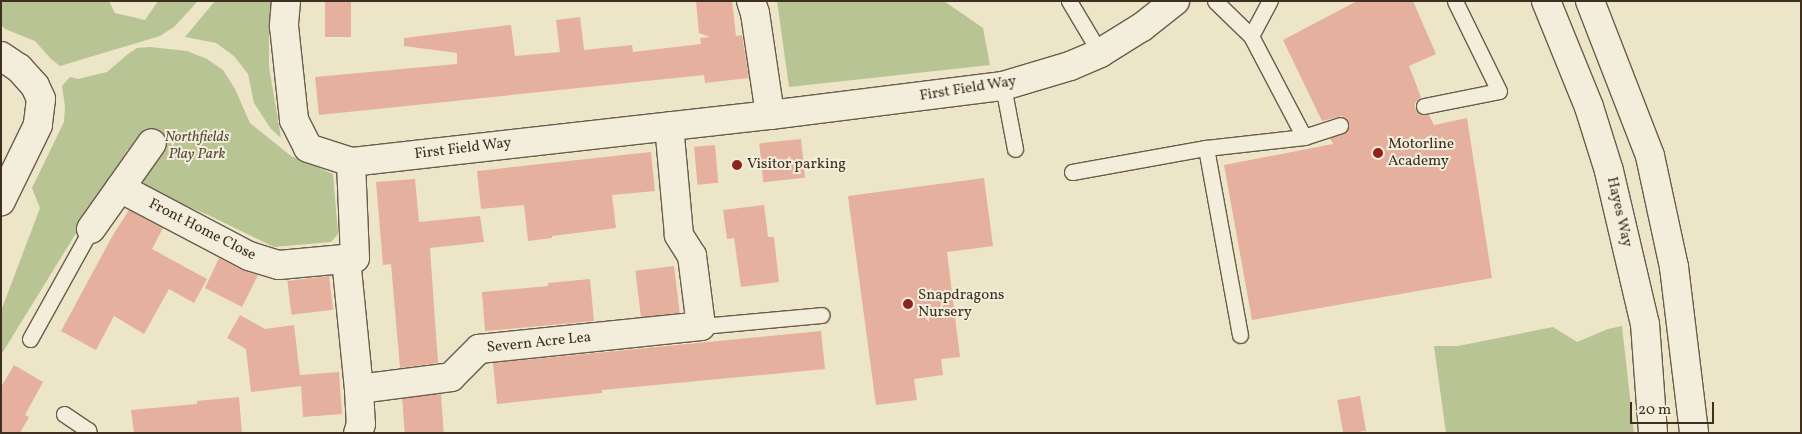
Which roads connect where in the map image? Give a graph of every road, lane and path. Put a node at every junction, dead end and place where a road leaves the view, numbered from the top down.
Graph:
1 (286, 1) edge
2 (751, 1) edge
3 (1069, 1) edge
4 (1175, 1) edge
5 (1215, 1) edge
6 (1270, 1) edge
7 (1455, 1) edge
8 (1546, 1) edge
9 (1590, 1) edge
10 (1250, 36) junction
11 (1100, 53) junction
12 (1, 56) edge
13 (1003, 86) junction
14 (1424, 106) dead end
15 (770, 115) junction
16 (1340, 125) dead end
17 (669, 126) junction
18 (1304, 137) junction
19 (152, 143) dead end
20 (1206, 148) junction
21 (1015, 149) dead end
22 (351, 162) junction
23 (1072, 172) dead end
24 (120, 188) junction
25 (1, 201) edge
26 (91, 229) joint
27 (350, 258) junction
28 (821, 316) dead end
29 (701, 326) junction
30 (1240, 335) dead end
31 (30, 339) dead end
32 (359, 389) junction
33 (64, 414) dead end
34 (89, 433) edge
35 (358, 433) edge
36 (1653, 433) edge
37 (1694, 433) edge

1 - 22 street, First Field Way
2 - 15 street
3 - 11 lane
4 - 11 street, First Field Way
5 - 10 lane
6 - 10 lane
7 - 14 lane
8 - 36 street, Hayes Way
9 - 37 street
10 - 18 lane
11 - 13 street, First Field Way
12 - 25 street
13 - 15 street, First Field Way
13 - 21 lane
15 - 17 street, First Field Way
16 - 18 lane
17 - 22 street, First Field Way
17 - 29 street
18 - 20 lane
19 - 24 street
20 - 23 lane
20 - 30 lane
22 - 27 street
24 - 26 street
24 - 27 street, Front Home Close
26 - 31 lane
27 - 32 street
28 - 29 lane, Severn Acre Lea
29 - 32 street, Severn Acre Lea
32 - 35 street
33 - 34 lane

